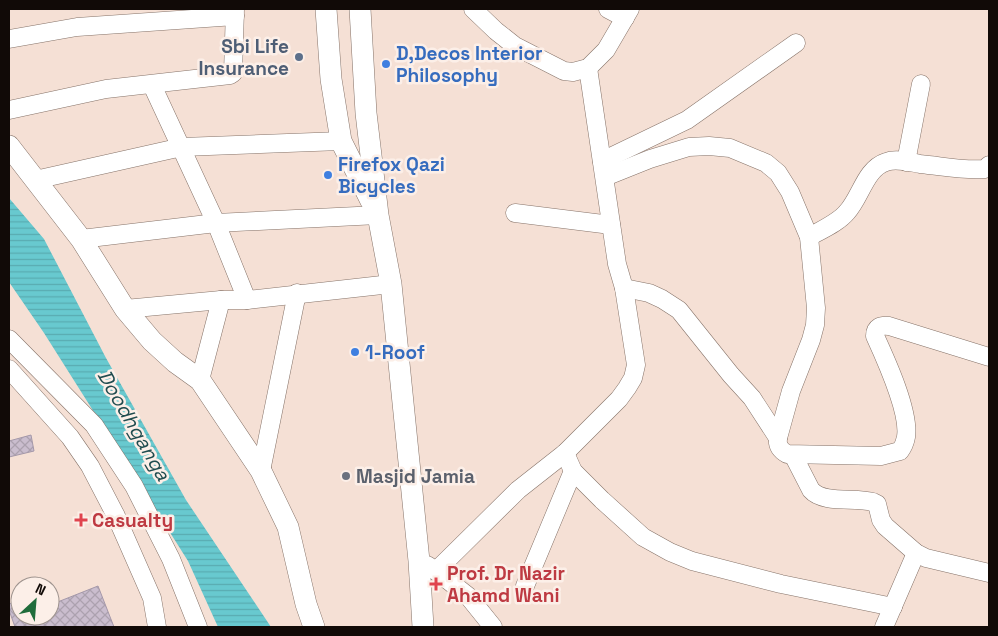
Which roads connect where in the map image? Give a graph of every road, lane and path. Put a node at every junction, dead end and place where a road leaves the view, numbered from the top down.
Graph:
1 (326, 9) edge
2 (352, 9) edge
3 (360, 9) edge
4 (473, 9) edge
5 (608, 9) edge
6 (235, 12) edge
7 (627, 13) edge
8 (9, 39) edge
9 (796, 43) dead end
10 (588, 68) junction
11 (921, 84) dead end
12 (152, 85) junction
13 (9, 110) edge
14 (366, 113) junction
15 (341, 141) junction
16 (9, 146) edge
17 (182, 147) junction
18 (906, 162) junction
19 (989, 165) edge
20 (604, 169) junction
21 (35, 180) junction
22 (515, 213) dead end
23 (378, 215) junction
24 (216, 223) junction
25 (611, 225) junction
26 (809, 237) junction
27 (81, 240) junction
28 (391, 284) junction
29 (624, 288) junction
30 (297, 293) junction
31 (221, 300) junction
32 (247, 300) junction
33 (125, 309) junction
34 (9, 339) edge
35 (989, 357) edge
36 (9, 369) edge
37 (200, 380) junction
38 (778, 438) junction
39 (565, 453) junction
40 (793, 455) junction
41 (261, 471) junction
42 (574, 471) junction
43 (916, 553) junction
44 (428, 566) junction
45 (989, 574) edge
46 (525, 586) dead end
47 (893, 607) junction
48 (157, 627) edge
49 (198, 627) edge
50 (314, 627) edge
51 (424, 627) edge
52 (493, 627) edge
53 (884, 627) edge

1 - 15 main road
2 - 14 main road
3 - 14 main road
4 - 10 street
5 - 7 street
6 - 8 street
6 - 12 street
7 - 10 street
9 - 20 street
10 - 20 street
11 - 18 street
12 - 13 street
12 - 17 street
14 - 23 main road
15 - 17 street
15 - 23 main road
16 - 21 main road
17 - 21 street
17 - 24 street
18 - 19 street
18 - 26 street
20 - 25 street
20 - 26 street
21 - 27 main road
22 - 25 street
23 - 24 street
23 - 28 main road
24 - 27 street
24 - 32 street
25 - 29 street
26 - 38 street
27 - 33 main road
28 - 30 street
28 - 44 main road
29 - 38 street
29 - 39 street
30 - 32 street
30 - 41 street
31 - 32 street
31 - 33 street
31 - 37 street
33 - 37 main road
34 - 49 street
35 - 40 street
36 - 48 street
37 - 41 main road
38 - 40 street
39 - 42 street
39 - 44 street
40 - 43 street
41 - 50 main road
42 - 46 street
42 - 47 street
43 - 45 street
43 - 47 street
44 - 51 main road
44 - 52 street
47 - 53 street

